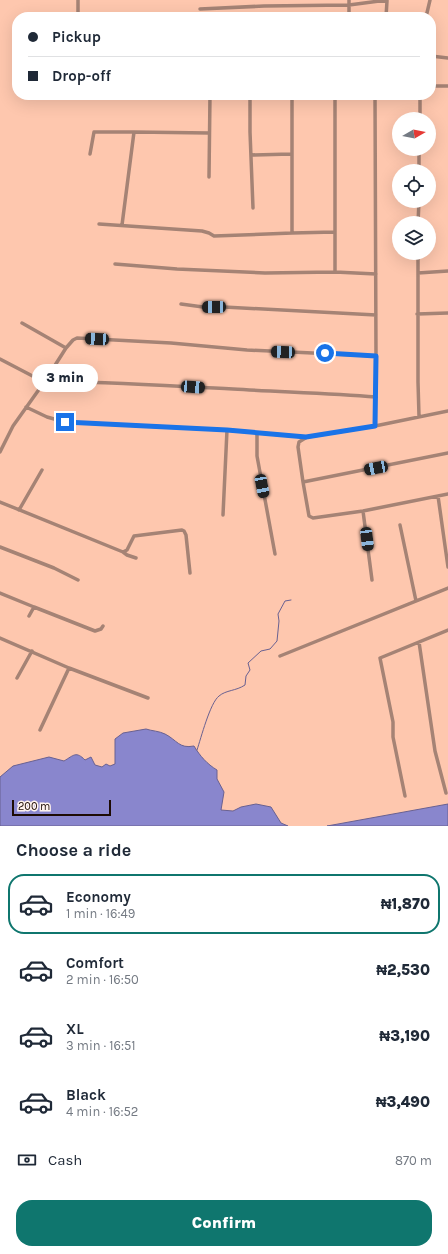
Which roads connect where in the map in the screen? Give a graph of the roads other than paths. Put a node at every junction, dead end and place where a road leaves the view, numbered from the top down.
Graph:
1 (78, 0) edge
2 (349, 0) edge
3 (387, 0) edge
4 (430, 0) edge
5 (349, 5) junction
6 (200, 8) dead end
7 (78, 12) edge
8 (350, 12) edge
9 (386, 12) edge
10 (427, 12) edge
11 (436, 57) edge
12 (448, 58) edge
13 (436, 86) edge
14 (448, 86) edge
15 (210, 100) edge
16 (250, 100) edge
17 (292, 100) edge
18 (335, 100) edge
19 (376, 100) edge
20 (420, 100) edge
21 (420, 112) edge
22 (134, 132) junction
23 (209, 133) junction
24 (90, 154) dead end
25 (291, 154) junction
26 (251, 155) junction
27 (209, 177) dead end
28 (252, 208) dead end
29 (99, 224) dead end
30 (122, 225) junction
31 (335, 232) junction
32 (292, 233) junction
33 (418, 260) edge
34 (114, 264) dead end
35 (448, 271) edge
36 (335, 272) junction
37 (418, 273) junction
38 (376, 274) junction
39 (181, 304) dead end
40 (448, 313) edge
41 (417, 314) junction
42 (376, 315) junction
43 (22, 323) dead end
44 (66, 348) junction
45 (376, 356) junction
46 (0, 359) edge
47 (44, 382) junction
48 (376, 397) junction
49 (26, 407) junction
50 (448, 411) edge
51 (419, 416) junction
52 (375, 426) junction
53 (227, 430) junction
54 (257, 433) junction
55 (306, 437) junction
56 (0, 452) edge
57 (448, 453) edge
58 (42, 470) dead end
59 (303, 482) junction
60 (448, 494) edge
61 (438, 496) junction
62 (0, 502) edge
63 (19, 510) junction
64 (363, 511) junction
65 (223, 515) dead end
66 (400, 525) dead end
67 (0, 547) edge
68 (123, 552) junction
69 (275, 554) dead end
70 (136, 558) dead end
71 (448, 567) edge
72 (190, 573) dead end
73 (78, 580) dead end
74 (372, 580) dead end
75 (448, 588) edge
76 (0, 593) edge
77 (416, 601) junction
78 (34, 607) junction
79 (29, 616) dead end
80 (102, 626) dead end
81 (448, 630) edge
82 (0, 638) edge
83 (419, 642) junction
84 (32, 651) junction
85 (280, 656) dead end
86 (69, 668) junction
87 (17, 678) dead end
88 (148, 698) dead end
89 (40, 730) dead end
90 (446, 794) dead end
91 (405, 796) dead end

1 - 7 street
2 - 5 street
3 - 5 street
3 - 9 street
4 - 10 street
5 - 6 street
5 - 8 street
11 - 12 street
13 - 14 street
15 - 23 street
16 - 26 street
17 - 25 street
18 - 31 street
19 - 38 street
20 - 21 street
22 - 23 street
22 - 24 street
22 - 30 street
23 - 27 street
25 - 26 street
25 - 32 street
26 - 28 street
29 - 30 street
30 - 32 street
31 - 32 street
31 - 36 street
33 - 37 street
34 - 36 street
35 - 37 street
36 - 38 street
37 - 41 street
38 - 42 street
39 - 42 street
40 - 41 street
41 - 51 street
42 - 45 street
43 - 44 street
44 - 45 street
44 - 47 street
45 - 48 street
46 - 47 street
47 - 48 street
47 - 49 street
48 - 52 street
49 - 53 street
49 - 56 street
50 - 51 street
51 - 52 street
52 - 55 street
53 - 54 street
53 - 65 street
54 - 55 street
54 - 69 street
55 - 59 street
57 - 59 street
58 - 63 street
59 - 64 street
60 - 61 street
61 - 64 street
61 - 71 street
62 - 63 street
63 - 68 street
64 - 74 street
66 - 77 street
67 - 73 street
68 - 70 street
68 - 72 street
75 - 77 street
76 - 78 street
77 - 85 street
78 - 79 street
78 - 80 street
81 - 83 street
82 - 84 street
83 - 90 street
83 - 91 street
84 - 86 street
84 - 87 street
86 - 88 street
86 - 89 street

